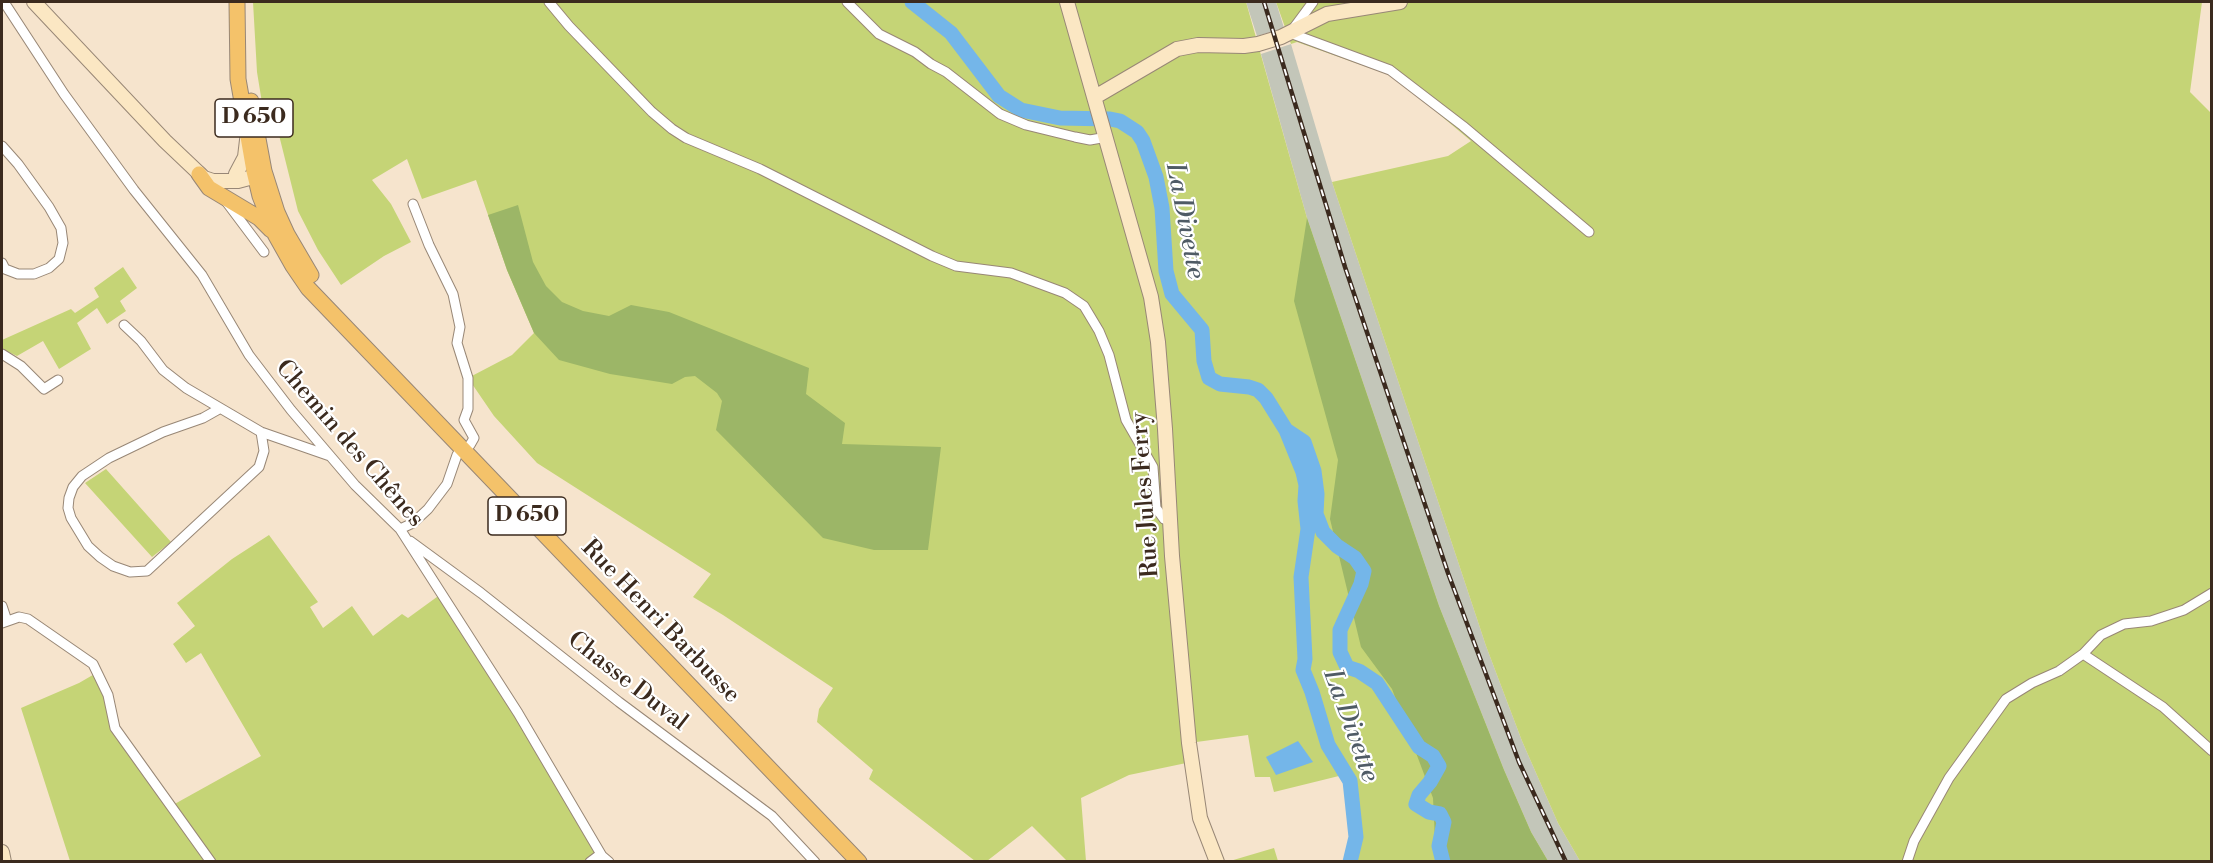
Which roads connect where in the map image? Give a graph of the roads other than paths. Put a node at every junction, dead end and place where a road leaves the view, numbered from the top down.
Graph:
1 (34, 2) edge
2 (237, 2) edge
3 (245, 2) edge
4 (549, 2) edge
5 (847, 2) edge
6 (1067, 2) edge
7 (1313, 2) edge
8 (1400, 2) edge
9 (4, 9) edge
10 (1290, 33) junction
11 (1095, 97) junction
12 (1105, 133) junction
13 (247, 141) junction
14 (2, 146) edge
15 (258, 173) junction
16 (199, 174) junction
17 (230, 177) junction
18 (225, 198) junction
19 (413, 204) dead end
20 (1589, 232) dead end
21 (275, 234) junction
22 (264, 252) dead end
23 (2, 263) edge
24 (124, 326) dead end
25 (354, 337) junction
26 (2, 354) edge
27 (58, 380) dead end
28 (219, 409) junction
29 (309, 430) junction
30 (261, 432) junction
31 (290, 443) junction
32 (462, 449) junction
33 (330, 456) junction
34 (1170, 521) junction
35 (400, 529) junction
36 (408, 540) junction
37 (2211, 593) edge
38 (2, 606) edge
39 (4, 622) edge
40 (2083, 654) junction
41 (2211, 751) edge
42 (2, 852) edge
43 (606, 859) edge
44 (4, 861) edge
45 (211, 861) edge
46 (590, 861) edge
47 (815, 861) edge
48 (859, 861) edge
49 (1217, 861) edge
50 (1907, 861) edge

1 - 16 main road
2 - 13 main road, D 650
3 - 15 main road, D 650
4 - 34 street
5 - 12 street
6 - 11 main road, Rue Jules Ferry
7 - 10 street
8 - 10 main road
9 - 29 street, Chemin des Chênes
10 - 11 main road
10 - 20 street
11 - 12 main road, Rue Jules Ferry
12 - 34 main road, Rue Jules Ferry
13 - 15 main road, D 650
13 - 17 main road
14 - 23 street
15 - 17 main road
15 - 21 main road, D 650
15 - 25 main road, D 650
16 - 17 main road
16 - 18 main road
18 - 21 main road
18 - 22 street
19 - 32 street
21 - 25 main road, D 650
24 - 28 street
25 - 32 main road, Rue Henri Barbusse / D 650
26 - 27 street
28 - 30 street
28 - 30 street
29 - 31 street
29 - 33 street, Chemin des Chênes
30 - 31 street
31 - 33 street
32 - 35 street
32 - 48 main road, Rue Henri Barbusse / D 650
33 - 35 street, Chemin des Chênes
34 - 49 main road, Rue Jules Ferry
35 - 36 street, Chemin des Chênes
36 - 43 street, Chemin des Chênes
36 - 47 street, Chasse Duval
37 - 40 street
38 - 39 street
39 - 45 street
40 - 41 street
40 - 50 street
42 - 44 main road
43 - 46 street

